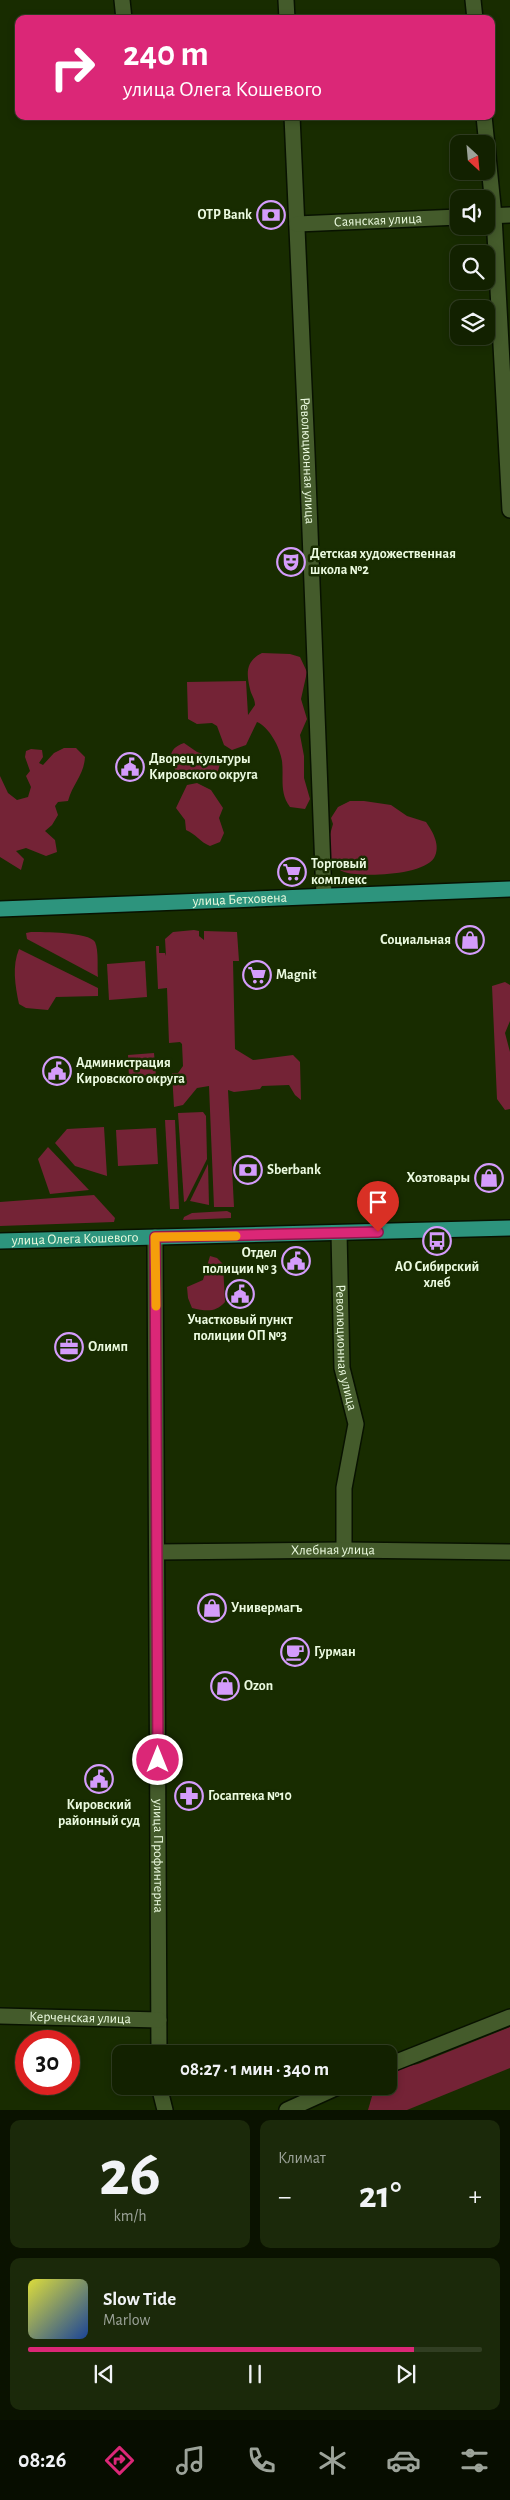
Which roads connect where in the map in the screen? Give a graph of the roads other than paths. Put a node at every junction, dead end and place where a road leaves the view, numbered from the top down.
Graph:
1 (122, 0) edge
2 (286, 0) edge
3 (473, 0) edge
4 (124, 15) edge
5 (287, 15) edge
6 (475, 15) edge
7 (292, 120) edge
8 (484, 120) edge
9 (488, 190) edge
10 (510, 215) edge
11 (495, 216) edge
12 (450, 217) edge
13 (297, 224) junction
14 (491, 235) edge
15 (510, 510) edge
16 (510, 889) edge
17 (324, 896) junction
18 (0, 909) edge
19 (510, 1228) edge
20 (339, 1233) junction
21 (155, 1237) junction
22 (0, 1241) edge
23 (344, 1550) junction
24 (157, 1552) junction
25 (510, 1552) edge
26 (0, 2016) edge
27 (510, 2017) edge
28 (159, 2020) junction
29 (159, 2045) edge
30 (397, 2062) edge
31 (161, 2095) edge
32 (320, 2095) edge
33 (165, 2110) edge
34 (287, 2110) edge

1 - 4 street
2 - 5 street
3 - 6 street
7 - 13 street, Революционная улица
8 - 9 street
10 - 11 street
12 - 13 street, Саянская улица
13 - 17 street, Революционная улица
14 - 15 street
16 - 17 main road, улица Бетховена
17 - 18 main road, улица Бетховена
19 - 20 main road, улица Олега Кошевого
20 - 21 main road, улица Олега Кошевого
20 - 23 street, Революционная улица
21 - 22 main road, улица Олега Кошевого
21 - 24 street, улица Профинтерна
23 - 24 street, Хлебная улица
23 - 25 street, Хлебная улица
24 - 28 street, улица Профинтерна
26 - 28 street, Керченская улица
27 - 30 street
28 - 29 street, улица Профинтерна
31 - 33 street
32 - 34 street

